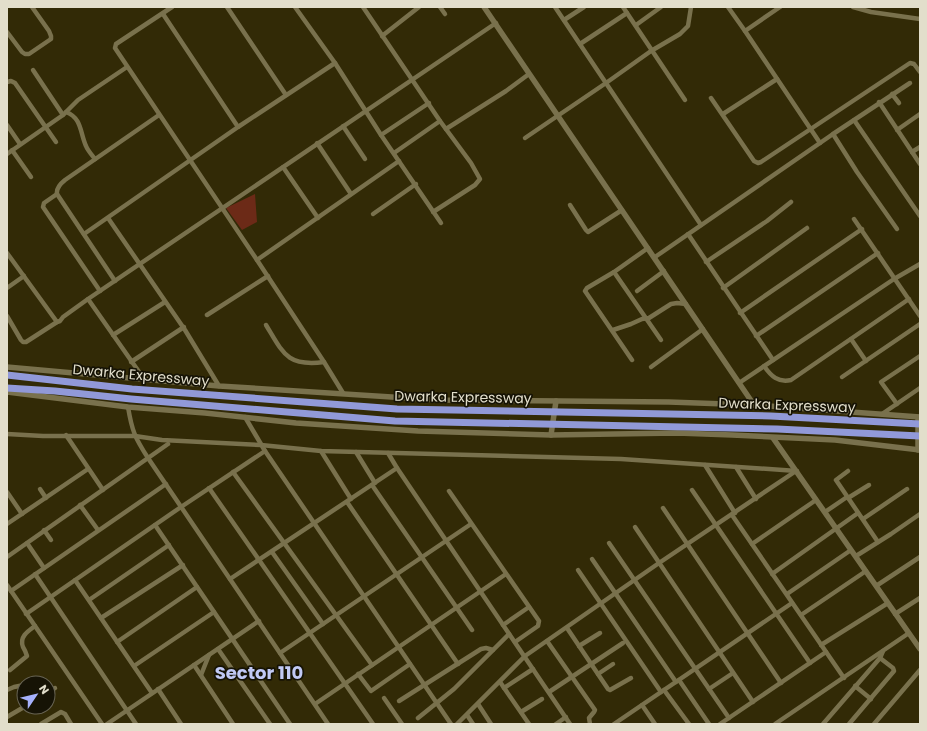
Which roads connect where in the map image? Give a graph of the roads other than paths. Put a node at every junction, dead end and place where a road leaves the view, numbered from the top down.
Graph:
1 (32, 7) edge
2 (172, 7) edge
3 (227, 7) edge
4 (296, 7) edge
5 (363, 7) edge
6 (419, 7) edge
7 (440, 7) edge
8 (484, 7) edge
9 (555, 7) edge
10 (584, 7) edge
11 (623, 7) edge
12 (661, 7) edge
13 (691, 7) edge
14 (728, 7) edge
15 (780, 7) edge
16 (853, 7) edge
17 (875, 7) edge
18 (871, 12) junction
19 (627, 13) junction
20 (163, 14) junction
21 (445, 14) dead end
22 (920, 19) edge
23 (564, 20) junction
24 (496, 23) junction
25 (636, 25) junction
26 (745, 31) junction
27 (7, 32) edge
28 (382, 36) junction
29 (580, 44) junction
30 (651, 51) junction
31 (334, 63) junction
32 (127, 67) junction
33 (32, 70) dead end
34 (920, 72) edge
35 (529, 74) junction
36 (412, 79) junction
37 (776, 79) junction
38 (7, 82) edge
39 (910, 82) dead end
40 (606, 83) junction
41 (892, 94) junction
42 (286, 95) junction
43 (711, 98) dead end
44 (685, 100) dead end
45 (879, 102) junction
46 (429, 103) junction
47 (899, 104) dead end
48 (365, 111) junction
49 (64, 113) junction
50 (159, 114) junction
51 (723, 114) junction
52 (920, 114) edge
53 (558, 116) junction
54 (854, 120) junction
55 (440, 121) junction
56 (7, 125) edge
57 (45, 126) junction
58 (343, 126) junction
59 (238, 127) junction
60 (446, 129) junction
61 (811, 129) junction
62 (897, 130) junction
63 (833, 134) junction
64 (381, 136) junction
65 (525, 138) dead end
66 (56, 142) dead end
67 (317, 143) junction
68 (820, 143) junction
69 (20, 144) junction
70 (920, 147) edge
71 (12, 150) junction
72 (394, 152) junction
73 (912, 152) junction
74 (7, 154) edge
75 (95, 159) junction
76 (365, 159) dead end
77 (191, 161) junction
78 (399, 161) junction
79 (920, 164) edge
80 (283, 167) junction
81 (31, 177) dead end
82 (416, 184) junction
83 (57, 194) junction
84 (351, 194) junction
85 (791, 202) dead end
86 (570, 204) dead end
87 (221, 208) junction
88 (622, 210) junction
89 (433, 212) junction
90 (373, 214) dead end
91 (920, 216) edge
92 (108, 218) junction
93 (318, 218) junction
94 (854, 219) dead end
95 (441, 223) dead end
96 (701, 225) junction
97 (807, 228) dead end
98 (862, 229) junction
99 (897, 229) dead end
100 (84, 234) junction
101 (688, 234) junction
102 (648, 248) junction
103 (7, 253) edge
104 (878, 253) junction
105 (655, 257) junction
106 (257, 260) junction
107 (706, 262) junction
108 (140, 264) junction
109 (920, 264) edge
110 (664, 271) junction
111 (614, 272) junction
112 (24, 276) junction
113 (268, 276) junction
114 (894, 280) junction
115 (115, 281) junction
116 (7, 288) edge
117 (724, 288) junction
118 (100, 291) junction
119 (636, 291) dead end
120 (88, 299) junction
121 (909, 299) junction
122 (165, 302) junction
123 (686, 304) junction
124 (740, 313) junction
125 (207, 315) dead end
126 (7, 316) edge
127 (920, 316) edge
128 (647, 318) junction
129 (57, 322) junction
130 (920, 324) edge
131 (266, 325) dead end
132 (184, 327) junction
133 (703, 329) junction
134 (613, 330) junction
135 (113, 335) junction
136 (756, 336) junction
137 (851, 339) junction
138 (661, 340) dead end
139 (920, 356) edge
140 (632, 360) dead end
141 (773, 360) junction
142 (866, 361) junction
143 (131, 362) junction
144 (324, 362) junction
145 (651, 366) dead end
146 (764, 366) junction
147 (7, 367) edge
148 (7, 375) edge
149 (842, 377) dead end
150 (144, 379) junction
151 (739, 383) junction
152 (219, 386) junction
153 (7, 388) edge
154 (920, 388) edge
155 (7, 392) edge
156 (342, 394) junction
157 (556, 401) junction
158 (754, 404) junction
159 (896, 404) junction
160 (128, 407) junction
161 (882, 414) junction
162 (245, 417) junction
163 (919, 417) edge
164 (920, 424) edge
165 (7, 434) edge
166 (551, 435) junction
167 (66, 436) junction
168 (135, 436) junction
169 (920, 436) edge
170 (773, 438) junction
171 (168, 444) dead end
172 (261, 445) junction
173 (919, 450) edge
174 (265, 451) junction
175 (321, 451) junction
176 (356, 452) junction
177 (388, 453) junction
178 (148, 458) junction
179 (706, 465) junction
180 (736, 467) junction
181 (397, 468) junction
182 (88, 469) junction
183 (797, 471) junction
184 (848, 471) dead end
185 (234, 472) junction
186 (166, 484) junction
187 (373, 484) junction
188 (869, 485) dead end
189 (209, 488) junction
190 (40, 489) dead end
191 (907, 489) dead end
192 (103, 490) junction
193 (692, 490) dead end
194 (449, 491) dead end
195 (7, 492) edge
196 (847, 497) junction
197 (46, 498) junction
198 (352, 499) junction
199 (756, 499) junction
200 (816, 500) junction
201 (347, 502) junction
202 (80, 505) junction
203 (181, 507) junction
204 (663, 508) dead end
205 (825, 512) junction
206 (858, 513) junction
207 (22, 514) junction
208 (734, 514) junction
209 (920, 514) edge
210 (862, 519) junction
211 (314, 523) junction
212 (7, 524) edge
213 (471, 524) junction
214 (155, 525) junction
215 (716, 525) junction
216 (635, 527) dead end
217 (836, 528) junction
218 (44, 530) junction
219 (98, 530) junction
220 (51, 540) dead end
221 (446, 541) junction
222 (878, 542) junction
223 (27, 543) junction
224 (285, 543) junction
225 (609, 544) dead end
226 (688, 544) junction
227 (752, 544) junction
228 (169, 545) junction
229 (851, 550) junction
230 (272, 552) junction
231 (7, 556) edge
232 (856, 556) junction
233 (920, 556) edge
234 (422, 558) junction
235 (592, 559) dead end
236 (259, 560) junction
237 (659, 564) junction
238 (182, 566) junction
239 (44, 568) junction
240 (578, 570) dead end
241 (866, 571) junction
242 (35, 574) junction
243 (506, 574) junction
244 (772, 574) junction
245 (397, 575) junction
246 (230, 579) junction
247 (75, 580) junction
248 (634, 581) junction
249 (876, 586) junction
250 (197, 587) junction
251 (9, 589) edge
252 (480, 591) junction
253 (616, 594) junction
254 (787, 594) junction
255 (51, 597) junction
256 (364, 597) junction
257 (920, 598) edge
258 (89, 600) junction
259 (792, 603) junction
260 (888, 603) junction
261 (602, 604) junction
262 (456, 608) junction
263 (529, 608) junction
264 (214, 612) junction
265 (26, 614) junction
266 (776, 614) junction
267 (895, 614) junction
268 (337, 615) junction
269 (801, 615) junction
270 (101, 618) junction
271 (259, 621) junction
272 (323, 624) junction
273 (431, 625) junction
274 (503, 625) junction
275 (35, 626) junction
276 (567, 628) junction
277 (472, 630) dead end
278 (310, 633) junction
279 (600, 633) dead end
280 (748, 633) junction
281 (909, 633) junction
282 (509, 634) junction
283 (232, 639) junction
284 (547, 641) junction
285 (117, 642) junction
286 (515, 642) junction
287 (623, 643) dead end
288 (821, 645) junction
289 (579, 646) junction
290 (919, 646) edge
291 (399, 647) junction
292 (218, 649) junction
293 (493, 650) junction
294 (883, 651) junction
295 (719, 652) junction
296 (826, 652) junction
297 (280, 653) junction
298 (209, 655) junction
299 (525, 656) junction
300 (880, 658) junction
301 (810, 663) junction
302 (372, 664) junction
303 (410, 664) junction
304 (458, 664) junction
305 (591, 664) junction
306 (614, 664) dead end
307 (194, 665) junction
308 (134, 666) junction
309 (533, 669) junction
310 (695, 669) junction
311 (10, 670) dead end
312 (920, 670) edge
313 (733, 673) junction
314 (358, 674) junction
315 (598, 674) junction
316 (201, 675) junction
317 (572, 676) junction
318 (631, 678) dead end
319 (844, 678) junction
320 (677, 681) junction
321 (500, 682) junction
322 (345, 683) junction
323 (781, 683) junction
324 (425, 685) junction
325 (855, 686) junction
326 (504, 688) junction
327 (158, 689) junction
328 (709, 689) junction
329 (663, 691) junction
330 (549, 692) junction
331 (152, 693) junction
332 (384, 698) dead end
333 (542, 699) dead end
334 (871, 699) junction
335 (399, 701) dead end
336 (753, 702) junction
337 (437, 703) junction
338 (315, 704) junction
339 (478, 704) junction
340 (642, 705) junction
341 (127, 710) junction
342 (16, 712) edge
343 (521, 712) junction
344 (467, 715) junction
345 (7, 717) edge
346 (566, 717) junction
347 (418, 718) dead end
348 (729, 718) junction
349 (825, 723) edge
350 (41, 724) edge
351 (71, 724) edge
352 (102, 724) edge
353 (107, 724) edge
354 (136, 724) edge
355 (181, 724) edge
356 (233, 724) edge
357 (270, 724) edge
358 (290, 724) edge
359 (328, 724) edge
360 (374, 724) edge
361 (402, 724) edge
362 (451, 724) edge
363 (457, 724) edge
364 (473, 724) edge
365 (491, 724) edge
366 (529, 724) edge
367 (556, 724) edge
368 (570, 724) edge
369 (590, 724) edge
370 (614, 724) edge
371 (655, 724) edge
372 (689, 724) edge
373 (709, 724) edge
374 (720, 724) edge
375 (775, 724) edge
376 (849, 724) edge
377 (874, 724) edge

1 - 27 street
2 - 20 street
3 - 42 street
4 - 31 street
5 - 28 street
6 - 28 street
7 - 21 street
8 - 24 street
9 - 23 street
10 - 23 street
11 - 19 street
12 - 25 street
13 - 30 street
14 - 26 street
15 - 26 street
16 - 18 street
17 - 18 street
18 - 22 street
19 - 25 street
19 - 29 street
20 - 32 street
20 - 59 street
23 - 29 street
24 - 35 street
24 - 36 street
25 - 30 street
26 - 37 street
28 - 36 street
29 - 40 street
30 - 40 street
30 - 44 street
31 - 42 street
31 - 48 street
32 - 49 street
32 - 50 street
33 - 49 street
34 - 61 street
35 - 53 street
35 - 60 street
36 - 46 street
36 - 48 street
37 - 51 street
37 - 61 street
38 - 57 street
39 - 41 street
40 - 53 street
40 - 96 street
41 - 45 street
41 - 47 street
42 - 59 street
43 - 51 street
45 - 54 street
45 - 62 street
46 - 55 street
46 - 64 street
48 - 58 street
48 - 64 street
49 - 57 street
49 - 75 street
50 - 75 street
50 - 77 street
51 - 61 street
52 - 62 street
53 - 65 street
53 - 88 street
54 - 63 street
54 - 91 street
55 - 60 street
55 - 72 street
56 - 69 street
57 - 66 street
57 - 69 street
58 - 67 street
58 - 76 street
59 - 77 street
60 - 89 street
61 - 68 street
62 - 73 street
63 - 68 street
63 - 99 street
64 - 72 street
67 - 80 street
67 - 84 street
68 - 96 street
69 - 71 street
70 - 73 street
71 - 74 street
71 - 81 street
72 - 78 street
73 - 79 street
75 - 83 street
77 - 87 street
77 - 92 street
78 - 82 street
78 - 84 street
80 - 87 street
80 - 93 street
82 - 89 street
82 - 90 street
83 - 100 street
83 - 118 street
84 - 93 street
85 - 107 street
86 - 88 street
87 - 106 street
87 - 108 street
88 - 102 street
89 - 95 street
92 - 100 street
92 - 108 street
93 - 106 street
94 - 98 street
96 - 101 street
97 - 117 street
98 - 104 street
98 - 124 street
100 - 115 street
101 - 105 street
101 - 107 street
102 - 105 street
102 - 111 street
103 - 112 street
104 - 114 street
104 - 136 street
105 - 110 street
106 - 113 street
107 - 117 street
108 - 115 street
108 - 122 street
109 - 114 street
110 - 119 street
110 - 123 street
111 - 128 street
111 - 134 street
112 - 116 street
112 - 129 street
113 - 125 street
113 - 144 street
114 - 121 street
114 - 141 street
115 - 118 street
117 - 124 street
118 - 120 street
120 - 129 street
120 - 135 street
121 - 127 street
121 - 137 street
122 - 132 street
122 - 135 street
123 - 128 street
123 - 133 street
124 - 136 street
126 - 129 street
128 - 134 street
128 - 138 street
130 - 142 street
131 - 144 street
132 - 143 street
132 - 152 street
133 - 145 street
133 - 151 street
134 - 140 street
135 - 143 street
136 - 141 street
137 - 142 street
137 - 146 street
139 - 159 street
141 - 146 street
142 - 149 street
143 - 150 street
144 - 156 street
146 - 151 street
147 - 150 street
148 - 164 highway, Dwarka Expressway
150 - 152 street
151 - 158 street
152 - 156 street
153 - 169 highway, Dwarka Expressway
154 - 159 street
155 - 160 street
156 - 157 street
157 - 158 street
157 - 166 street
158 - 161 street
159 - 161 street
160 - 162 street
160 - 168 street
161 - 163 street
162 - 166 street
162 - 172 street
163 - 173 street
165 - 167 street
166 - 170 street
167 - 168 street
167 - 182 street
168 - 172 street
168 - 178 street
170 - 173 street
170 - 183 street
171 - 178 street
172 - 174 street
172 - 175 street
174 - 185 street
174 - 211 street
175 - 176 street
175 - 198 street
176 - 177 street
176 - 187 street
177 - 179 street
177 - 181 street
178 - 186 street
178 - 192 street
179 - 180 street
179 - 208 street
180 - 183 street
180 - 199 street
181 - 187 street
181 - 221 street
182 - 192 street
182 - 197 street
183 - 199 street
183 - 200 street
184 - 196 street
185 - 189 street
185 - 224 street
186 - 203 street
186 - 219 street
187 - 198 street
187 - 234 street
188 - 196 street
189 - 203 street
189 - 236 street
190 - 197 street
191 - 210 street
192 - 202 street
193 - 215 street
194 - 213 street
195 - 207 street
196 - 205 street
196 - 206 street
197 - 207 street
198 - 201 street
199 - 208 street
200 - 205 street
200 - 227 street
201 - 211 street
201 - 245 street
202 - 218 street
202 - 219 street
203 - 214 street
203 - 246 street
204 - 226 street
205 - 217 street
206 - 210 street
206 - 217 street
207 - 212 street
208 - 215 street
208 - 227 street
209 - 222 street
210 - 222 street
211 - 224 street
211 - 256 street
213 - 221 street
213 - 243 street
214 - 228 street
214 - 247 street
215 - 226 street
215 - 266 street
216 - 237 street
217 - 229 street
217 - 244 street
218 - 220 street
218 - 223 street
219 - 239 street
221 - 234 street
221 - 252 street
222 - 232 street
223 - 231 street
223 - 239 street
224 - 230 street
224 - 268 street
225 - 248 street
226 - 237 street
226 - 280 street
227 - 244 street
228 - 238 street
228 - 258 street
229 - 232 street
229 - 254 street
230 - 236 street
230 - 272 street
232 - 241 street
233 - 249 street
234 - 245 street
234 - 262 street
235 - 253 street
236 - 246 street
236 - 278 street
237 - 248 street
237 - 295 street
238 - 250 street
238 - 270 street
239 - 242 street
240 - 261 street
241 - 249 street
241 - 269 street
242 - 251 street
242 - 255 street
243 - 252 street
243 - 263 street
244 - 254 street
245 - 256 street
245 - 273 street
246 - 271 street
247 - 255 street
247 - 258 street
248 - 253 street
248 - 310 street
249 - 260 street
250 - 264 street
250 - 285 street
251 - 265 street
252 - 262 street
252 - 274 street
253 - 261 street
253 - 320 street
254 - 259 street
255 - 265 street
255 - 341 street
256 - 268 street
256 - 291 street
257 - 267 street
258 - 270 street
259 - 266 street
259 - 269 street
260 - 267 street
260 - 288 street
261 - 276 street
261 - 329 street
262 - 273 street
262 - 277 street
263 - 274 street
263 - 286 street
264 - 283 street
264 - 308 street
265 - 275 street
266 - 280 street
266 - 301 street
267 - 281 street
268 - 272 street
268 - 302 street
269 - 288 street
270 - 285 street
271 - 283 street
271 - 297 street
272 - 278 street
273 - 291 street
273 - 304 street
274 - 282 street
275 - 311 street
275 - 352 street
276 - 284 street
276 - 289 street
278 - 297 street
278 - 322 street
279 - 289 street
280 - 295 street
280 - 323 street
281 - 290 street
281 - 294 street
282 - 286 street
282 - 293 street
283 - 292 street
283 - 358 street
284 - 299 street
284 - 317 street
285 - 308 street
286 - 299 street
287 - 305 street
288 - 296 street
289 - 305 street
291 - 302 street
291 - 303 street
292 - 298 street
292 - 357 street
293 - 304 street
293 - 337 street
294 - 300 street
294 - 319 street
295 - 310 street
295 - 313 street
296 - 301 street
296 - 319 street
297 - 338 street
298 - 307 street
298 - 316 street
299 - 309 street
299 - 321 street
300 - 325 street
300 - 334 street
301 - 323 street
302 - 314 street
303 - 314 street
303 - 324 street
304 - 324 street
305 - 315 street
305 - 317 street
306 - 315 street
307 - 316 street
307 - 327 street
308 - 331 street
309 - 326 street
309 - 330 street
310 - 320 street
310 - 328 street
312 - 377 street
313 - 328 street
313 - 336 street
314 - 322 street
315 - 318 street
316 - 356 street
317 - 330 street
317 - 369 street
319 - 375 street
320 - 329 street
320 - 373 street
321 - 326 street
321 - 339 street
322 - 338 street
322 - 360 street
323 - 336 street
324 - 335 street
324 - 337 street
325 - 334 street
325 - 349 street
326 - 343 street
327 - 331 street
327 - 355 street
328 - 348 street
329 - 340 street
329 - 372 street
330 - 346 street
331 - 341 street
332 - 361 street
333 - 343 street
334 - 376 street
336 - 348 street
337 - 347 street
337 - 362 street
338 - 359 street
339 - 344 street
339 - 365 street
340 - 370 street
340 - 371 street
341 - 353 street
341 - 354 street
342 - 345 street
343 - 366 street
344 - 363 street
344 - 364 street
346 - 367 street
346 - 368 street
348 - 374 street
350 - 351 street

